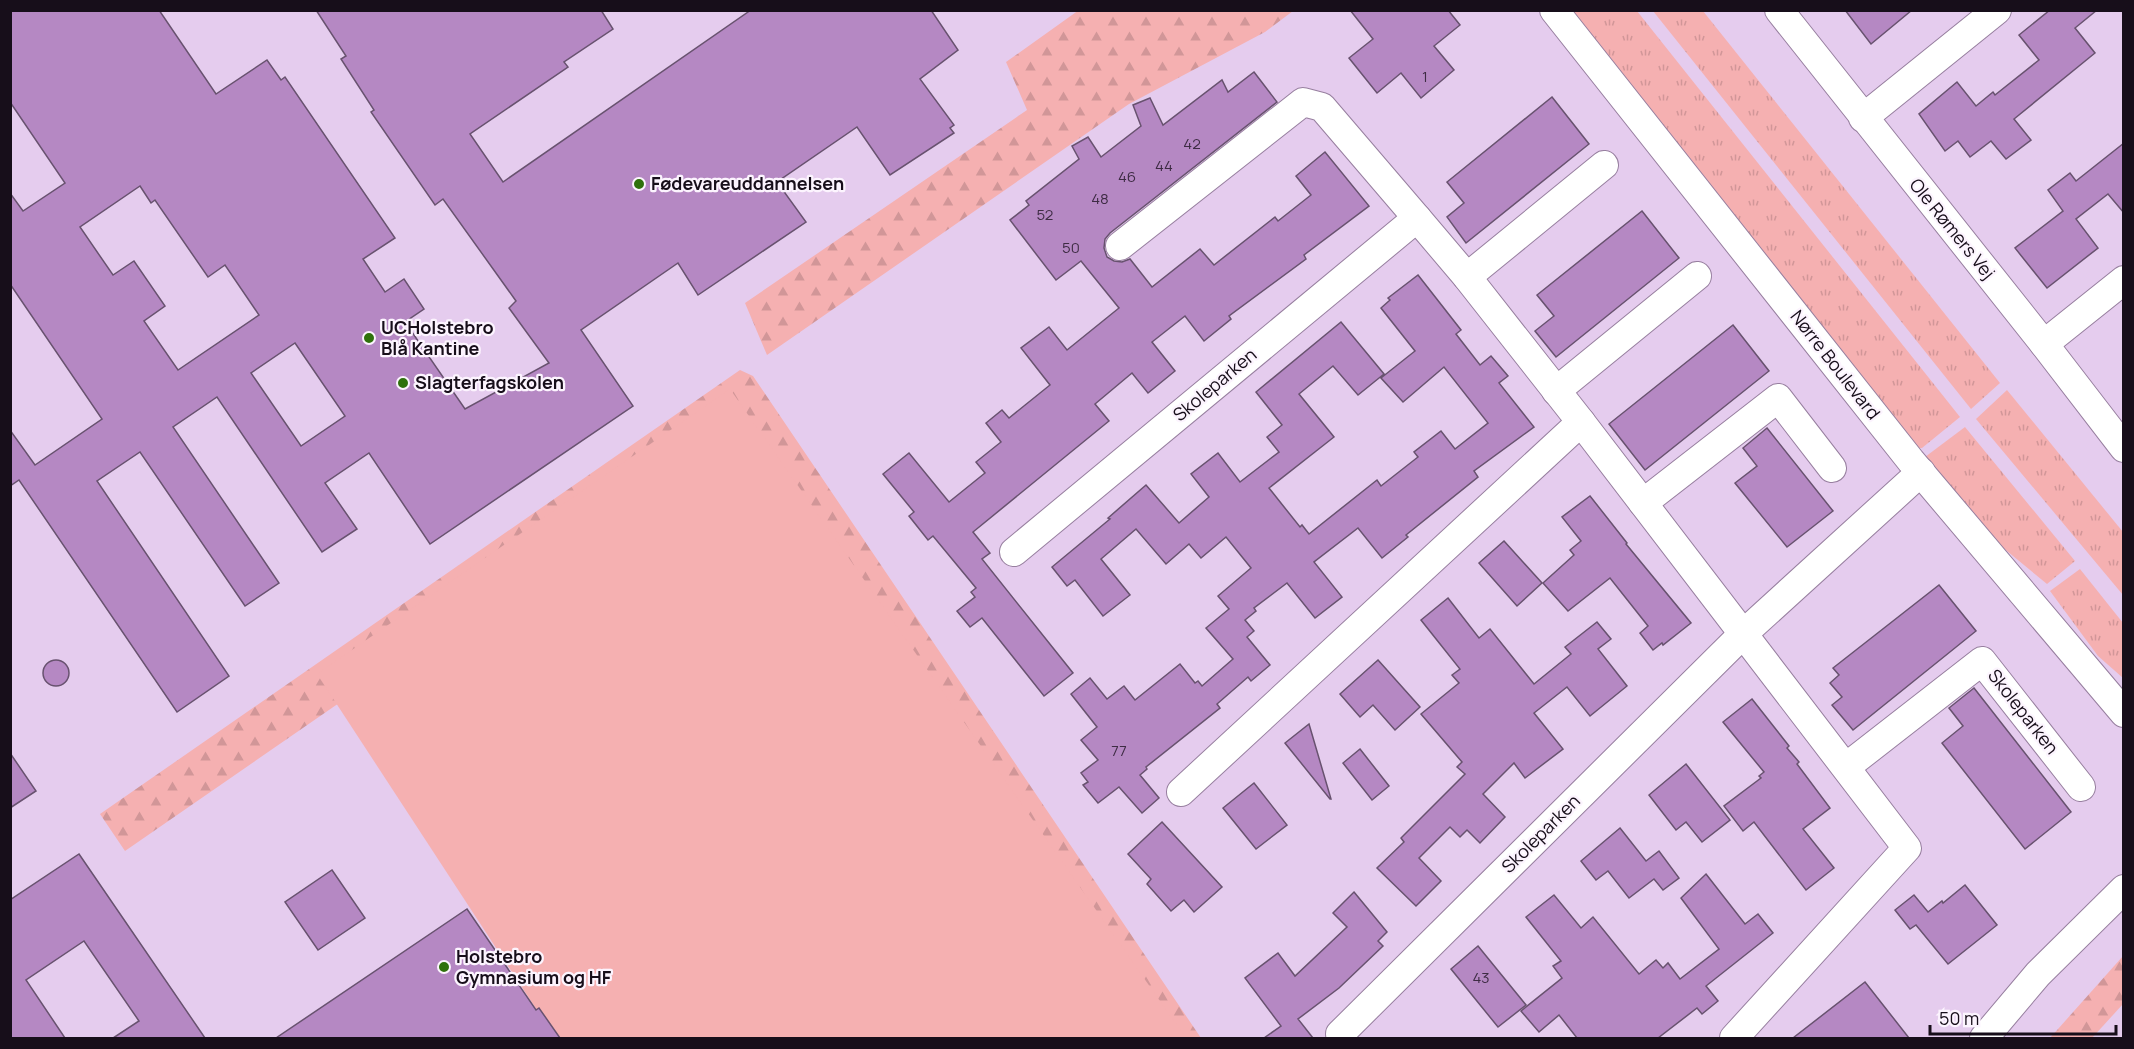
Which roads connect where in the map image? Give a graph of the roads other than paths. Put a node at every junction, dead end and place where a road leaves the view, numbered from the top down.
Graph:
1 (1554, 10) edge
2 (1779, 10) edge
3 (1997, 10) edge
4 (1863, 118) junction
5 (1604, 165) dead end
6 (1417, 218) junction
7 (1120, 246) dead end
8 (1697, 276) dead end
9 (1467, 277) junction
10 (2124, 280) edge
11 (2044, 344) junction
12 (1556, 391) junction
13 (1581, 422) junction
14 (2124, 448) edge
15 (1832, 468) dead end
16 (1921, 472) junction
17 (1643, 503) junction
18 (1014, 552) dead end
19 (1743, 633) junction
20 (2124, 713) edge
21 (1846, 767) junction
22 (2081, 787) dead end
23 (1181, 792) dead end
24 (2124, 889) edge
25 (1340, 1034) dead end
26 (1734, 1038) edge
27 (1983, 1038) edge

1 - 16 street, Nørre Boulevard
2 - 4 street, Ole Rømers Vej
3 - 4 street
4 - 11 street, Ole Rømers Vej
5 - 9 street
6 - 7 street
6 - 9 street
6 - 18 street, Skoleparken
8 - 12 street
9 - 12 street
10 - 11 street
11 - 14 street, Ole Rømers Vej
12 - 13 street
13 - 17 street
13 - 23 street
15 - 17 street
16 - 19 street, Skoleparken
16 - 20 street, Nørre Boulevard
17 - 19 street
19 - 21 street
19 - 25 street, Skoleparken
21 - 22 street, Skoleparken
21 - 26 street
24 - 27 street

